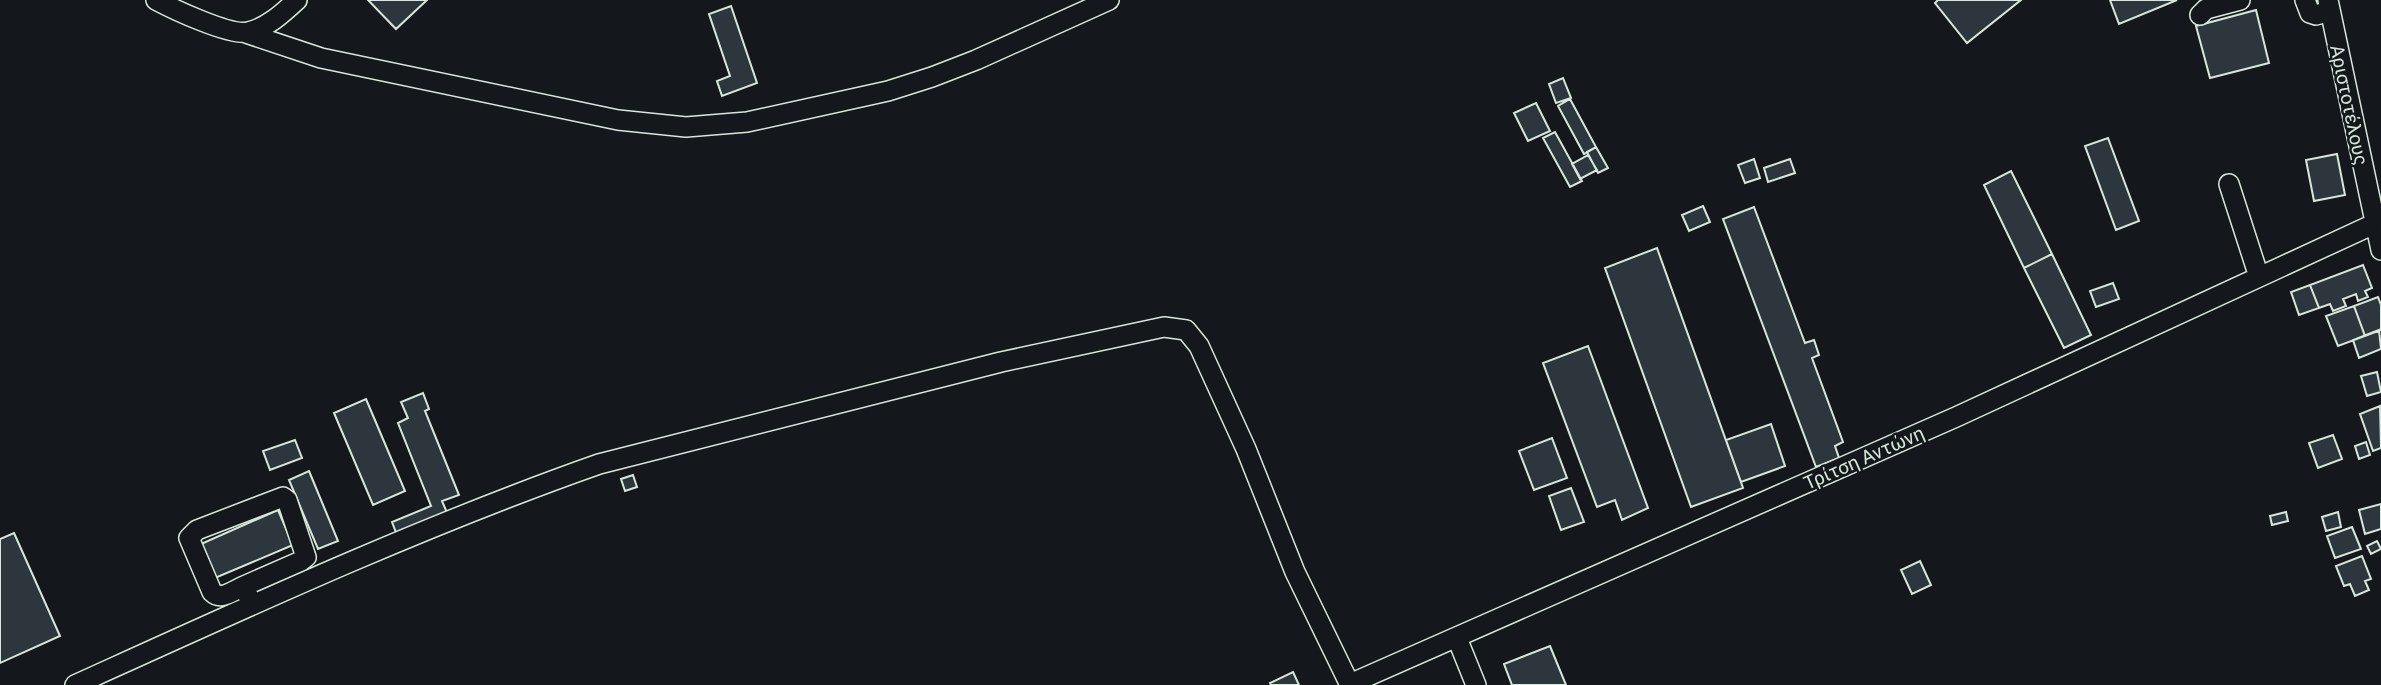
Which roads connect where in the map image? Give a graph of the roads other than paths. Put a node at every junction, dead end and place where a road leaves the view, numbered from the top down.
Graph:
1 (156, 0) edge
2 (297, 0) edge
3 (1109, 0) edge
4 (2241, 0) edge
5 (2305, 0) edge
6 (2329, 6) edge
7 (2200, 15) dead end
8 (246, 33) junction
9 (2229, 184) dead end
10 (2374, 224) junction
11 (2381, 250) edge
12 (2259, 277) junction
13 (244, 586) junction
14 (252, 605) junction
15 (1457, 638) junction
16 (1350, 684) edge
17 (75, 685) edge
18 (1476, 685) edge

1 - 8 street
2 - 8 street
3 - 8 street
4 - 7 street
5 - 6 street
6 - 10 street, Αριστοτέλους
9 - 12 street
10 - 11 street, Αριστοτέλους
10 - 12 street, Τρίτση Αντώνη
12 - 15 street, Τρίτση Αντώνη
13 - 13 street
13 - 14 street
14 - 16 street
14 - 17 street
15 - 16 street, Τρίτση Αντώνη
15 - 18 street

